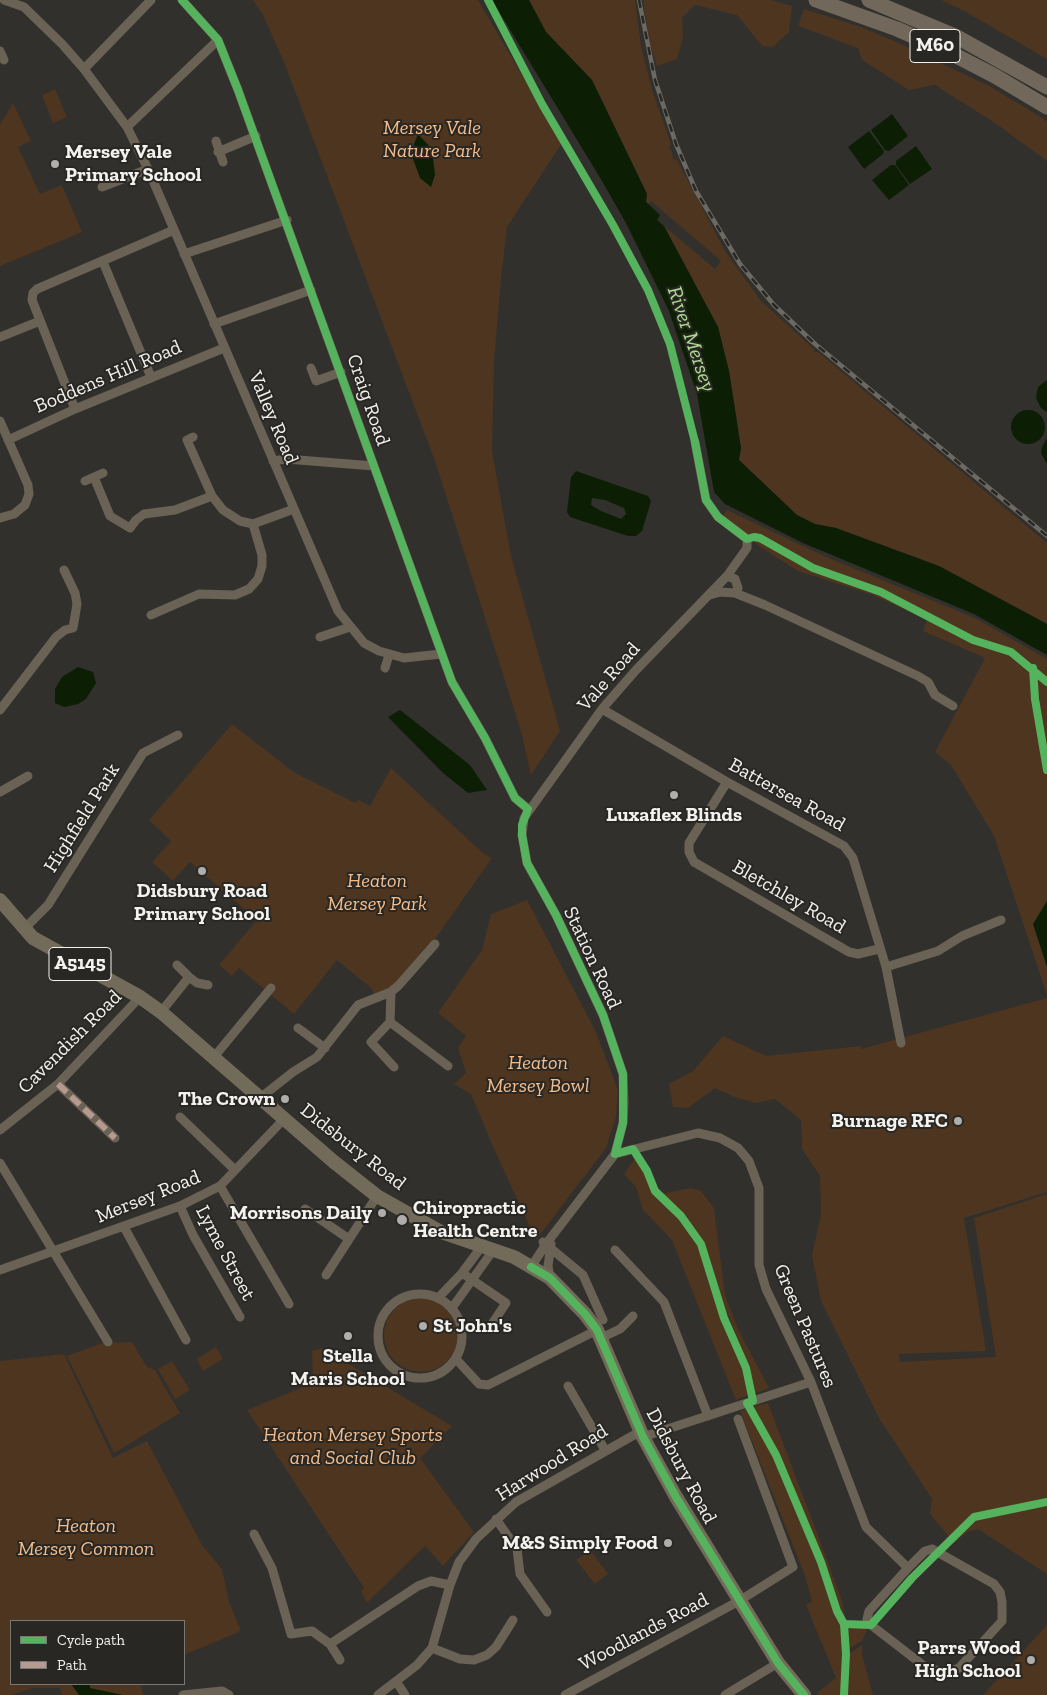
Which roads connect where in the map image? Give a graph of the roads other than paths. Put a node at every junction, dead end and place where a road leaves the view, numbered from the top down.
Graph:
1 (152, 0) edge
2 (182, 0) edge
3 (816, 0) edge
4 (869, 0) edge
5 (2, 1) edge
6 (218, 40) junction
7 (84, 69) junction
8 (1047, 87) edge
9 (1047, 107) edge
10 (127, 127) junction
11 (256, 136) junction
12 (216, 141) dead end
13 (218, 152) junction
14 (223, 162) dead end
15 (148, 169) junction
16 (102, 187) dead end
17 (286, 220) junction
18 (174, 230) junction
19 (184, 254) junction
20 (103, 262) junction
21 (311, 290) junction
22 (40, 321) junction
23 (214, 324) junction
24 (0, 337) edge
25 (224, 348) junction
26 (311, 368) dead end
27 (341, 372) junction
28 (151, 377) junction
29 (75, 409) junction
30 (0, 421) edge
31 (190, 439) dead end
32 (8, 440) junction
33 (695, 442) dead end
34 (273, 462) junction
35 (374, 466) junction
36 (103, 473) dead end
37 (212, 496) junction
38 (294, 509) junction
39 (0, 518) edge
40 (253, 524) junction
41 (130, 528) junction
42 (125, 537) dead end
43 (64, 570) dead end
44 (727, 576) junction
45 (735, 594) junction
46 (710, 595) junction
47 (151, 614) dead end
48 (350, 627) junction
49 (73, 628) junction
50 (84, 628) dead end
51 (320, 637) dead end
52 (441, 654) junction
53 (389, 655) junction
54 (385, 668) dead end
55 (953, 706) dead end
56 (602, 709) junction
57 (0, 710) edge
58 (178, 735) dead end
59 (28, 776) dead end
60 (727, 782) junction
61 (0, 792) edge
62 (528, 809) junction
63 (0, 900) edge
64 (1001, 920) dead end
65 (24, 929) junction
66 (435, 944) dead end
67 (879, 949) junction
68 (177, 965) dead end
69 (886, 967) junction
70 (189, 977) junction
71 (208, 985) dead end
72 (271, 988) dead end
73 (391, 992) junction
74 (140, 997) junction
75 (161, 1012) junction
76 (390, 1022) junction
77 (298, 1028) dead end
78 (901, 1043) dead end
79 (325, 1048) junction
80 (214, 1057) junction
81 (448, 1066) dead end
82 (394, 1067) dead end
83 (58, 1084) junction
84 (260, 1098) junction
85 (180, 1117) dead end
86 (284, 1119) junction
87 (0, 1130) edge
88 (115, 1138) dead end
89 (619, 1138) junction
90 (638, 1148) junction
91 (615, 1154) junction
92 (0, 1163) edge
93 (235, 1170) junction
94 (220, 1186) junction
95 (377, 1196) junction
96 (180, 1206) junction
97 (304, 1209) dead end
98 (562, 1223) junction
99 (124, 1227) junction
100 (350, 1238) junction
101 (546, 1244) junction
102 (488, 1248) junction
103 (54, 1250) junction
104 (615, 1250) dead end
105 (528, 1265) junction
106 (0, 1270) edge
107 (462, 1274) junction
108 (326, 1275) dead end
109 (550, 1278) junction
110 (472, 1279) junction
111 (438, 1298) junction
112 (289, 1304) dead end
113 (452, 1308) junction
114 (633, 1316) dead end
115 (240, 1317) dead end
116 (492, 1324) dead end
117 (600, 1330) junction
118 (186, 1340) dead end
119 (108, 1342) dead end
120 (456, 1359) junction
121 (811, 1382) junction
122 (568, 1386) dead end
123 (708, 1416) junction
124 (738, 1419) dead end
125 (642, 1434) junction
126 (606, 1450) junction
127 (496, 1519) junction
128 (254, 1534) dead end
129 (908, 1568) junction
130 (450, 1586) junction
131 (739, 1601) junction
132 (547, 1612) dead end
133 (513, 1620) dead end
134 (330, 1644) junction
135 (432, 1648) junction
136 (340, 1660) dead end
137 (778, 1663) junction
138 (396, 1681) junction
139 (581, 1691) edge
140 (183, 1695) edge
141 (229, 1695) edge
142 (378, 1695) edge
143 (405, 1695) edge
144 (565, 1695) edge
145 (725, 1695) edge
146 (804, 1695) edge

1 - 7 street
2 - 6 street, Craig Road
3 - 9 highway, M60
4 - 8 highway, M60
5 - 7 street, Valley Road
6 - 10 street
6 - 11 street, Craig Road
7 - 10 street, Valley Road
10 - 15 street, Valley Road
11 - 13 street
11 - 17 street, Craig Road
12 - 13 street
13 - 14 street
15 - 16 street
15 - 18 street, Valley Road
17 - 19 street
17 - 21 street, Craig Road
18 - 19 street, Valley Road
18 - 20 street
19 - 23 street, Valley Road
20 - 22 street
20 - 28 street
21 - 23 street
21 - 27 street, Craig Road
22 - 24 street
22 - 29 street
23 - 25 street, Valley Road
25 - 28 street, Boddens Hill Road
25 - 34 street, Valley Road
26 - 27 street
27 - 35 street, Craig Road
28 - 29 street, Boddens Hill Road
29 - 32 street, Boddens Hill Road
30 - 32 street
31 - 37 street
32 - 39 street
33 - 44 street, Vale Road
34 - 35 street
34 - 38 street, Valley Road
35 - 52 street, Craig Road
36 - 41 street
37 - 40 street
37 - 41 street
38 - 40 street
38 - 48 street, Valley Road
40 - 47 street
41 - 42 street
43 - 49 street
44 - 45 street
44 - 46 street, Vale Road
45 - 46 street
45 - 55 street
46 - 56 street, Vale Road
48 - 51 street
48 - 53 street, Valley Road
49 - 50 street
49 - 57 street
52 - 53 street, Valley Road
52 - 62 street, Craig Road
53 - 54 street
56 - 60 street, Battersea Road
56 - 62 street, Vale Road
58 - 65 street, Highfield Park
59 - 61 street
60 - 67 street, Battersea Road
60 - 67 street, Bletchley Road
62 - 89 street, Station Road
63 - 65 main road, Didsbury Road / A5145
64 - 69 street
65 - 74 main road, Didsbury Road / A5145
66 - 73 street
67 - 69 street, Battersea Road
68 - 70 street
69 - 78 street
70 - 71 street
70 - 75 street
72 - 80 street
73 - 76 street
73 - 79 street
74 - 75 main road, Didsbury Road / A5145
74 - 83 street, Cavendish Road
75 - 80 main road, Didsbury Road / A5145
76 - 81 street
76 - 82 street
77 - 79 street
79 - 84 street
80 - 84 main road, Didsbury Road / A5145
83 - 87 street, Cavendish Road
83 - 88 street
84 - 86 main road, Didsbury Road / A5145
85 - 93 street
86 - 93 street, Mersey Road
86 - 95 main road, Didsbury Road / A5145
89 - 90 street
89 - 91 street, Station Road
90 - 91 street, Green Pastures
90 - 121 street, Green Pastures
91 - 98 street, Station Road
92 - 103 street
93 - 94 street, Mersey Road
94 - 96 street, Mersey Road
94 - 112 street
95 - 100 street
95 - 102 main road, Didsbury Road / A5145
96 - 99 street, Mersey Road
96 - 115 street, Lyme Street
97 - 100 street
98 - 101 street, Station Road
98 - 101 street, Station Road
99 - 103 street, Mersey Road
99 - 118 street
100 - 108 street
101 - 105 street, Station Road
101 - 109 street
101 - 117 street
102 - 105 main road, Didsbury Road / A5145
102 - 107 street
102 - 110 street
103 - 106 street, Mersey Road
103 - 119 street
104 - 123 street
105 - 109 main road, Didsbury Road / A5145
107 - 110 street
107 - 111 street
109 - 117 main road, Didsbury Road / A5145
110 - 113 street
110 - 116 street
111 - 113 street
111 - 120 street
113 - 120 street
114 - 117 street
117 - 120 street
117 - 125 main road, Didsbury Road / A5145
121 - 123 street, Harwood Road
121 - 129 street, Green Pastures
122 - 126 street
123 - 125 street, Harwood Road
124 - 131 street, Woodlands Road
125 - 126 street, Harwood Road
125 - 131 main road, Didsbury Road / A5145
126 - 127 street, Harwood Road
127 - 130 street, Harwood Road
127 - 132 street
128 - 134 street
129 - 129 street
130 - 134 street
130 - 135 street, Harwood Road
131 - 137 main road, Didsbury Road / A5145
131 - 139 street, Woodlands Road
133 - 135 street
134 - 136 street
135 - 138 street, Harwood Road
137 - 145 street
137 - 146 main road, Didsbury Road / A5145
138 - 142 street, Harwood Road
138 - 143 street
139 - 144 street, Woodlands Road
140 - 141 street

